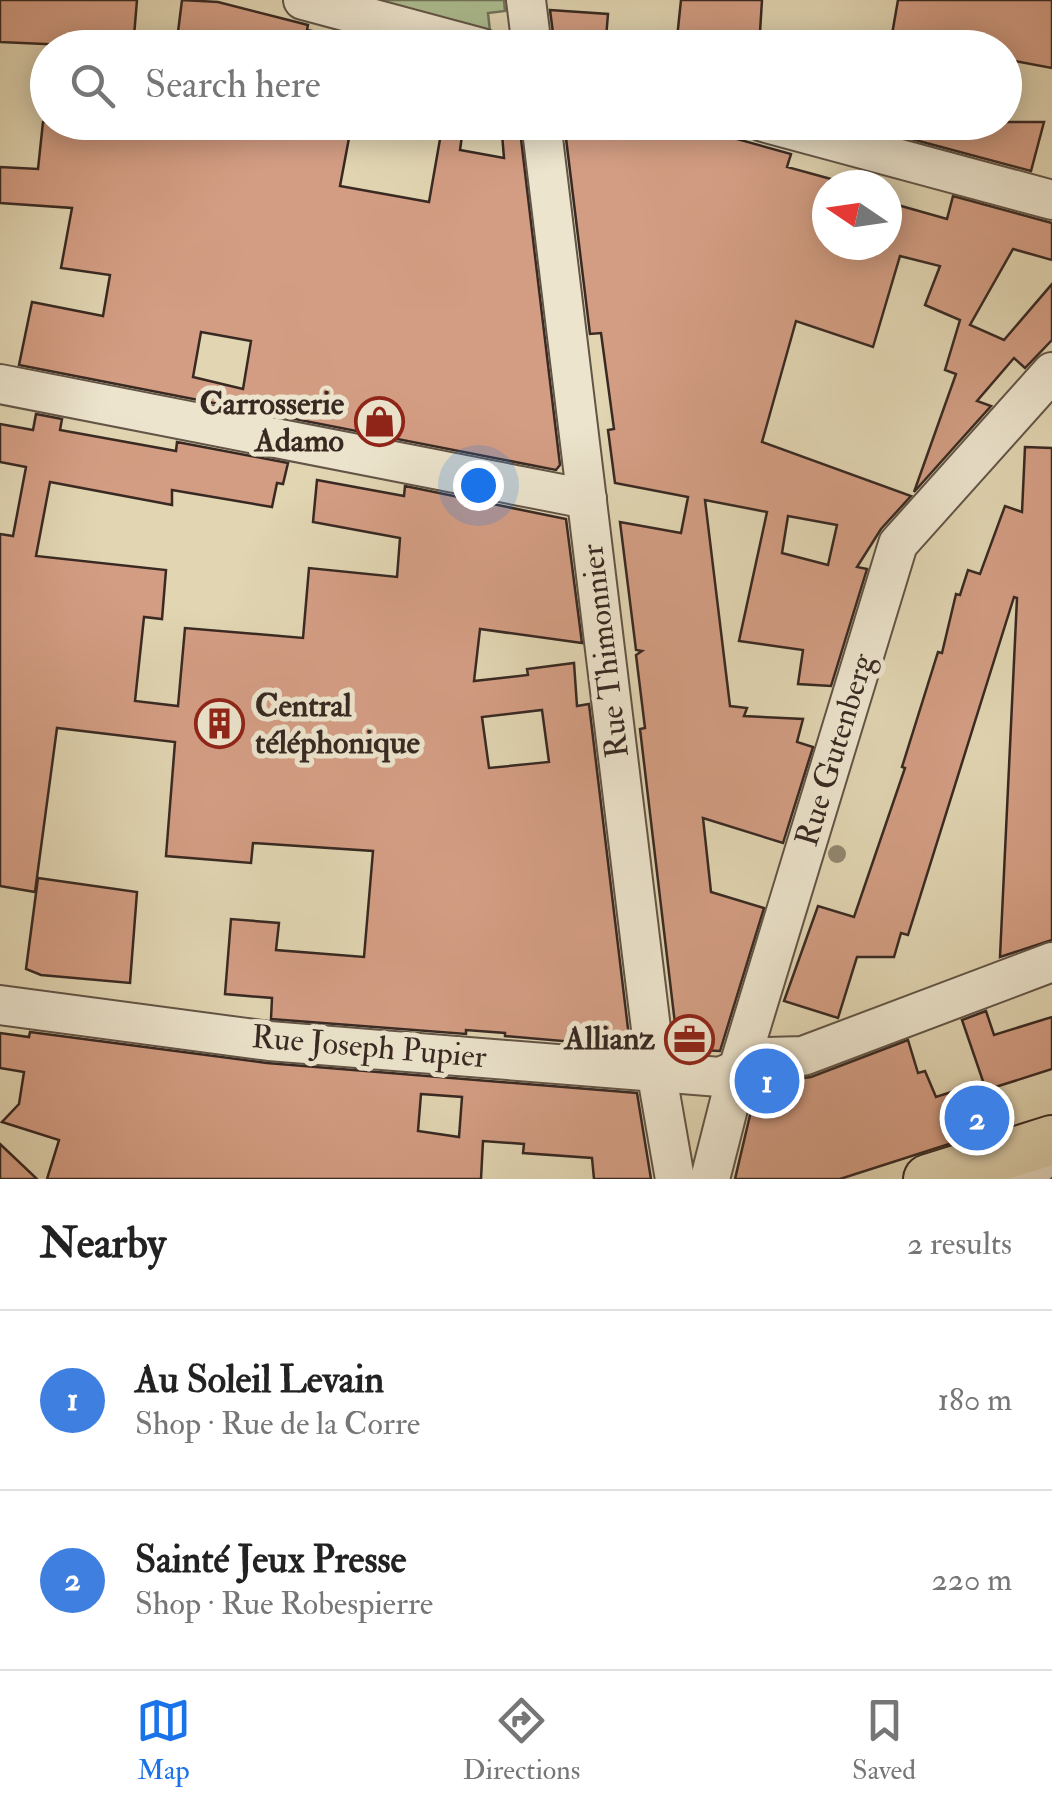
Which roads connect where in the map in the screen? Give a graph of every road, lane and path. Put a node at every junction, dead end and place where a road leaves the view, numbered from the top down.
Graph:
1 (303, 0) edge
2 (526, 0) edge
3 (415, 30) edge
4 (530, 30) edge
5 (543, 140) edge
6 (830, 140) edge
7 (1052, 200) edge
8 (1052, 372) edge
9 (0, 384) edge
10 (587, 499) junction
11 (1052, 962) edge
12 (0, 1005) edge
13 (656, 1070) junction
14 (738, 1070) junction
15 (1052, 1140) edge
16 (1052, 1151) edge
17 (675, 1179) edge
18 (710, 1179) edge
19 (928, 1179) edge
20 (1023, 1179) edge
21 (1036, 1179) edge

1 - 3 street
2 - 4 street
5 - 10 street, Rue Thimonnier
6 - 7 street
8 - 14 street, Rue Gutenberg
9 - 10 street
10 - 13 street, Rue Thimonnier
11 - 14 street, Rue Joseph Pupier
12 - 13 street, Rue Joseph Pupier
13 - 14 street, Rue Joseph Pupier
13 - 17 street, Rue Thimonnier
14 - 18 street, Rue Gutenberg
15 - 19 main road
16 - 20 street
16 - 21 street

